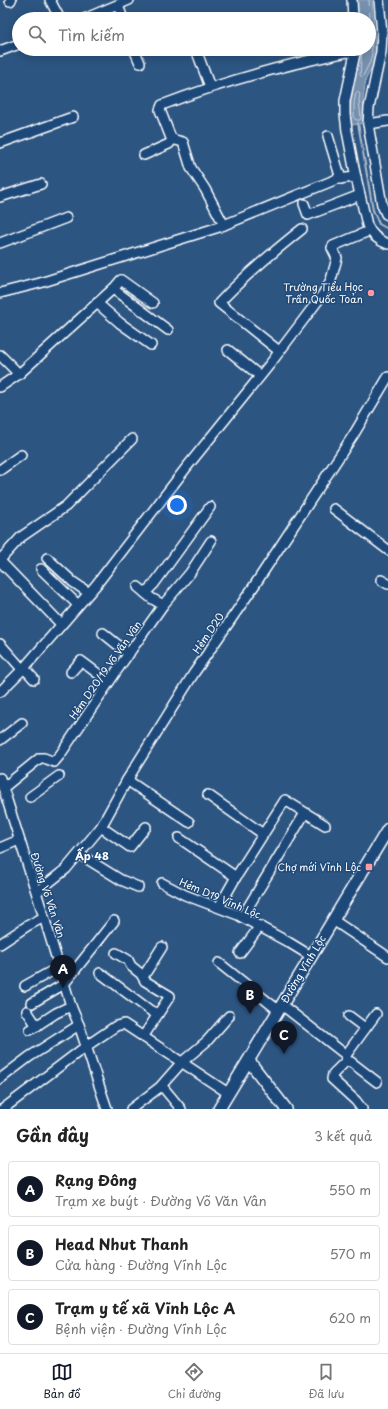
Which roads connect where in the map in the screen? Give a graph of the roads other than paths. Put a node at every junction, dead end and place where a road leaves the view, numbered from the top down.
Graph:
1 (50, 0) edge
2 (129, 0) edge
3 (352, 0) edge
4 (379, 0) edge
5 (115, 4) edge
6 (56, 12) edge
7 (98, 12) edge
8 (353, 12) edge
9 (385, 31) edge
10 (12, 47) edge
11 (0, 51) edge
12 (137, 56) edge
13 (198, 56) edge
14 (325, 56) edge
15 (354, 56) edge
16 (140, 63) dead end
17 (210, 87) junction
18 (73, 117) dead end
19 (388, 121) edge
20 (368, 124) junction
21 (328, 136) dead end
22 (173, 139) junction
23 (0, 143) edge
24 (144, 155) dead end
25 (356, 177) junction
26 (341, 179) junction
27 (41, 184) dead end
28 (360, 195) junction
29 (0, 197) edge
30 (304, 204) dead end
31 (388, 215) edge
32 (66, 218) dead end
33 (224, 224) junction
34 (302, 229) dead end
35 (369, 231) junction
36 (0, 243) edge
37 (388, 244) edge
38 (113, 289) junction
39 (0, 293) edge
40 (97, 303) junction
41 (153, 303) dead end
42 (168, 330) dead end
43 (151, 346) dead end
44 (228, 350) dead end
45 (279, 351) junction
46 (0, 355) edge
47 (19, 374) junction
48 (260, 376) junction
49 (388, 377) edge
50 (0, 387) edge
51 (132, 439) dead end
52 (21, 455) dead end
53 (0, 470) edge
54 (210, 507) dead end
55 (334, 509) dead end
56 (210, 540) dead end
57 (388, 550) edge
58 (47, 558) dead end
59 (1, 563) edge
60 (41, 569) dead end
61 (138, 587) dead end
62 (88, 593) junction
63 (145, 593) junction
64 (78, 605) junction
65 (163, 606) junction
66 (61, 624) junction
67 (103, 633) dead end
68 (0, 644) edge
69 (129, 654) junction
70 (23, 668) junction
71 (71, 672) dead end
72 (34, 679) dead end
73 (109, 682) junction
74 (0, 692) edge
75 (22, 723) dead end
76 (0, 740) edge
77 (54, 762) junction
78 (0, 778) edge
79 (127, 780) junction
80 (3, 788) junction
81 (208, 795) dead end
82 (30, 797) dead end
83 (305, 814) junction
84 (189, 822) dead end
85 (325, 825) dead end
86 (146, 827) dead end
87 (388, 829) edge
88 (93, 831) junction
89 (263, 834) junction
90 (179, 838) dead end
91 (19, 840) junction
92 (0, 848) edge
93 (79, 854) junction
94 (236, 877) junction
95 (162, 883) dead end
96 (138, 886) dead end
97 (37, 892) junction
98 (219, 907) junction
99 (44, 917) junction
100 (242, 917) junction
101 (333, 920) junction
102 (114, 921) dead end
103 (260, 926) junction
104 (0, 944) edge
105 (162, 947) dead end
106 (240, 952) dead end
107 (116, 953) dead end
108 (311, 956) junction
109 (388, 957) edge
110 (219, 963) dead end
111 (59, 966) junction
112 (100, 973) dead end
113 (143, 977) junction
114 (64, 984) junction
115 (25, 986) dead end
116 (32, 1003) dead end
117 (70, 1006) junction
118 (280, 1007) junction
119 (27, 1011) dead end
120 (158, 1014) junction
121 (376, 1014) dead end
122 (228, 1016) dead end
123 (349, 1016) dead end
124 (78, 1025) junction
125 (365, 1028) junction
126 (144, 1037) junction
127 (85, 1046) junction
128 (346, 1058) junction
129 (249, 1061) junction
130 (182, 1062) junction
131 (0, 1080) edge
132 (377, 1082) dead end
133 (162, 1086) junction
134 (228, 1093) junction
135 (281, 1107) edge
136 (3, 1109) edge
137 (107, 1109) edge
138 (131, 1109) edge
139 (181, 1109) edge
140 (219, 1109) edge
141 (362, 1109) edge

1 - 6 street
2 - 5 street
3 - 8 street
4 - 9 street
5 - 7 street
9 - 20 street
10 - 11 street
12 - 16 street
13 - 17 street
14 - 17 street
15 - 25 street
17 - 22 street
18 - 23 street
19 - 20 street
20 - 31 street
21 - 26 street
22 - 24 street
22 - 33 street
25 - 26 street
25 - 28 street
26 - 33 street
27 - 29 street
28 - 30 street
28 - 35 street
32 - 36 street
33 - 39 street
34 - 45 street
35 - 37 street
35 - 45 street
38 - 40 street
38 - 41 street
38 - 42 street
40 - 43 street
40 - 47 street
44 - 48 street
45 - 48 street
46 - 47 street
47 - 50 street
48 - 62 street
49 - 79 street, Hẻm D20
51 - 59 street
52 - 53 street
54 - 63 street
55 - 57 street
56 - 65 street, Hẻm D20/19 Võ Văn Vân
58 - 62 street
59 - 66 street
60 - 64 street
61 - 63 street
62 - 64 street
63 - 65 street
64 - 66 street
65 - 69 street, Hẻm D20/19 Võ Văn Vân
66 - 70 street
67 - 69 street
68 - 70 street
69 - 73 street, Hẻm D20/19 Võ Văn Vân
70 - 72 street
70 - 74 street
71 - 73 street
73 - 77 street, Hẻm D20/19 Võ Văn Vân
75 - 76 street
77 - 80 street
77 - 82 street
78 - 80 street, Đường Võ Văn Vân
79 - 84 street
79 - 88 street, Hẻm D20
80 - 91 street, Đường Võ Văn Vân
81 - 89 street
83 - 85 street
83 - 89 street
83 - 100 street
86 - 88 street
87 - 101 main road, Đường Vĩnh Lộc
88 - 93 street, Hẻm D20
89 - 94 street
90 - 94 street
91 - 92 street
91 - 97 street, Đường Võ Văn Vân
93 - 96 street
93 - 97 street, Hẻm D20
94 - 98 street
95 - 98 street, Hẻm D19 Vĩnh Lộc
97 - 99 street, Đường Võ Văn Vân
98 - 100 street, Hẻm D19 Vĩnh Lộc
99 - 104 street
99 - 111 street, Đường Võ Văn Vân
100 - 103 street, Hẻm D19 Vĩnh Lộc
101 - 108 main road, Đường Vĩnh Lộc
101 - 109 street
102 - 114 street
103 - 106 street
103 - 108 street, Hẻm D19 Vĩnh Lộc
105 - 113 street
107 - 113 street
108 - 118 main road, Đường Vĩnh Lộc
110 - 118 street
111 - 114 street, Đường Võ Văn Vân
111 - 115 street
112 - 120 street
113 - 120 street
114 - 116 street
114 - 117 street, Đường Võ Văn Vân
117 - 119 street
117 - 124 street, Đường Võ Văn Vân
118 - 128 street
118 - 129 main road, Đường Vĩnh Lộc
120 - 126 street
121 - 125 street
122 - 130 street
123 - 125 street
124 - 127 street, Đường Võ Văn Vân
124 - 131 street
125 - 128 street
126 - 127 street
126 - 130 street
127 - 136 street
127 - 137 street, Đường Võ Văn Vân
128 - 132 street
128 - 141 street
129 - 134 main road, Đường Vĩnh Lộc
129 - 135 main road
130 - 133 street
130 - 134 street
133 - 138 street
133 - 139 street
134 - 140 main road, Đường Vĩnh Lộc

